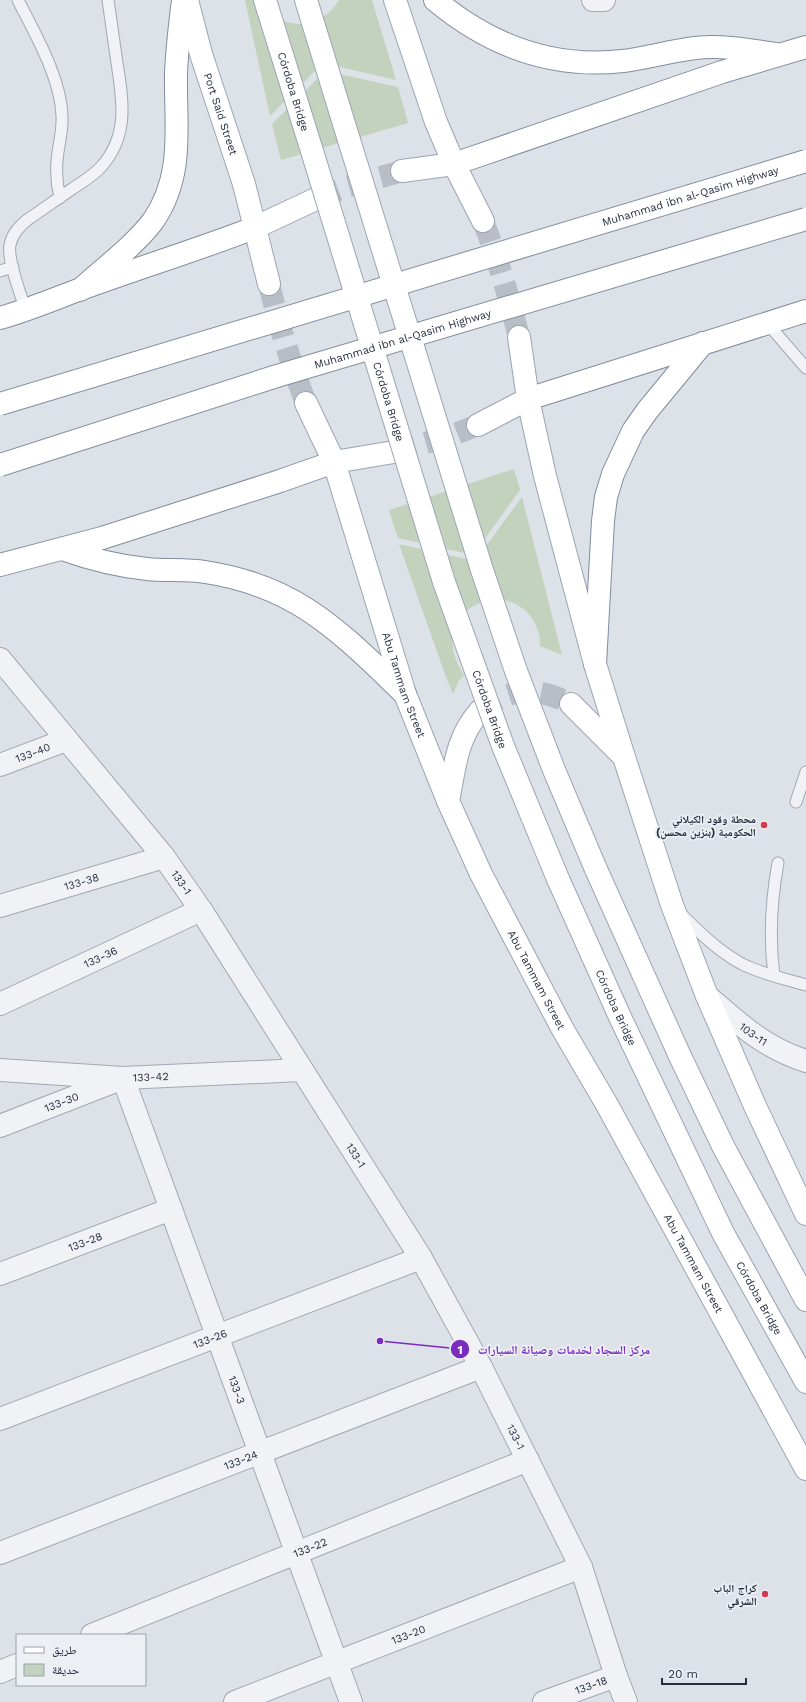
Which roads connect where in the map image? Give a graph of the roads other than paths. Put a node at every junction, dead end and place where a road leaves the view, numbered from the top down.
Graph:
1 (18, 0) edge
2 (108, 0) edge
3 (183, 0) edge
4 (187, 0) edge
5 (265, 0) edge
6 (306, 0) edge
7 (395, 0) edge
8 (435, 0) edge
9 (593, 0) edge
10 (604, 0) edge
11 (806, 47) edge
12 (781, 54) junction
13 (806, 161) edge
14 (454, 164) junction
15 (402, 172) tunnel mouth
16 (60, 198) junction
17 (318, 198) tunnel mouth
18 (806, 219) edge
19 (482, 221) tunnel mouth
20 (254, 228) junction
21 (13, 267) junction
22 (0, 271) edge
23 (269, 284) tunnel mouth
24 (80, 290) junction
25 (26, 311) junction
26 (806, 311) edge
27 (0, 318) edge
28 (767, 323) junction
29 (519, 337) tunnel mouth
30 (703, 343) junction
31 (806, 368) edge
32 (528, 399) junction
33 (306, 403) tunnel mouth
34 (0, 404) edge
35 (478, 425) tunnel mouth
36 (394, 452) tunnel mouth
37 (334, 462) junction
38 (0, 464) edge
39 (62, 549) junction
40 (0, 565) edge
41 (0, 659) edge
42 (595, 664) junction
43 (405, 694) junction
44 (571, 704) tunnel mouth
45 (480, 711) tunnel mouth
46 (66, 740) junction
47 (624, 758) junction
48 (0, 765) edge
49 (806, 772) edge
50 (448, 801) junction
51 (796, 802) dead end
52 (164, 857) junction
53 (778, 863) dead end
54 (672, 905) junction
55 (0, 906) edge
56 (201, 910) junction
57 (774, 976) junction
58 (806, 985) edge
59 (707, 996) junction
60 (0, 1004) edge
61 (806, 1061) edge
62 (0, 1070) edge
63 (302, 1070) junction
64 (123, 1078) junction
65 (0, 1126) edge
66 (171, 1209) junction
67 (806, 1214) edge
68 (421, 1258) junction
69 (0, 1274) edge
70 (806, 1300) edge
71 (218, 1336) junction
72 (481, 1367) junction
73 (806, 1382) edge
74 (0, 1419) edge
75 (260, 1453) junction
76 (528, 1460) junction
77 (806, 1469) edge
78 (0, 1553) edge
79 (297, 1553) junction
80 (581, 1567) junction
81 (94, 1634) edge
82 (337, 1662) junction
83 (16, 1665) edge
84 (0, 1672) edge
85 (616, 1676) junction
86 (235, 1702) edge
87 (351, 1702) edge
88 (544, 1702) edge
89 (626, 1702) edge

1 - 16 lane
2 - 16 lane
3 - 24 main road
4 - 20 main road, Port Said Street
5 - 73 main road, Córdoba Bridge, bridge
6 - 70 main road, bridge
7 - 14 main road
8 - 12 main road
9 - 10 street
11 - 12 main road
12 - 14 main road
13 - 34 main road, Muhammad ibn al-Qasim Highway, bridge
14 - 15 main road
14 - 19 main road
16 - 21 lane
17 - 20 main road
18 - 38 main road, Muhammad ibn al-Qasim Highway, bridge
20 - 23 main road, Port Said Street
20 - 24 main road
21 - 22 lane
21 - 25 lane
24 - 25 main road
25 - 27 main road
26 - 28 main road
28 - 30 main road
28 - 31 lane
29 - 32 main road
30 - 32 main road
30 - 42 main road
32 - 35 main road
32 - 42 main road
33 - 37 main road, Abu Tammam Street
36 - 37 main road
37 - 39 main road
37 - 43 main road, Abu Tammam Street
39 - 40 main road
39 - 43 main road
41 - 46 street, 133-1
42 - 47 main road
43 - 50 main road, Abu Tammam Street
44 - 47 main road
45 - 50 main road
46 - 48 street, 133-40
46 - 52 street, 133-1
47 - 54 main road
49 - 51 lane
50 - 77 main road, Abu Tammam Street
52 - 55 street, 133-38
52 - 56 street, 133-1
53 - 57 lane
54 - 57 lane
54 - 59 main road
56 - 60 street, 133-36
56 - 63 street, 133-1
57 - 58 lane
59 - 61 street, 103-11
59 - 67 main road
62 - 64 street, 133-42
63 - 64 street, 133-42
63 - 68 street, 133-1
64 - 65 street, 133-30
64 - 66 street, 133-3
66 - 69 street, 133-28
66 - 71 street, 133-3
68 - 71 street, 133-26
68 - 72 street, 133-1
71 - 74 street, 133-26
71 - 75 street, 133-3
72 - 75 street, 133-24
72 - 76 street, 133-1
75 - 78 street, 133-24
75 - 79 street, 133-3
76 - 79 street, 133-22
76 - 80 street, 133-1
79 - 81 street, 133-22
79 - 82 street, 133-3
80 - 82 street, 133-20
80 - 85 street, 133-1
82 - 86 street, 133-20
82 - 87 street, 133-3
83 - 84 street
85 - 88 street, 133-18
85 - 89 street, 133-1

